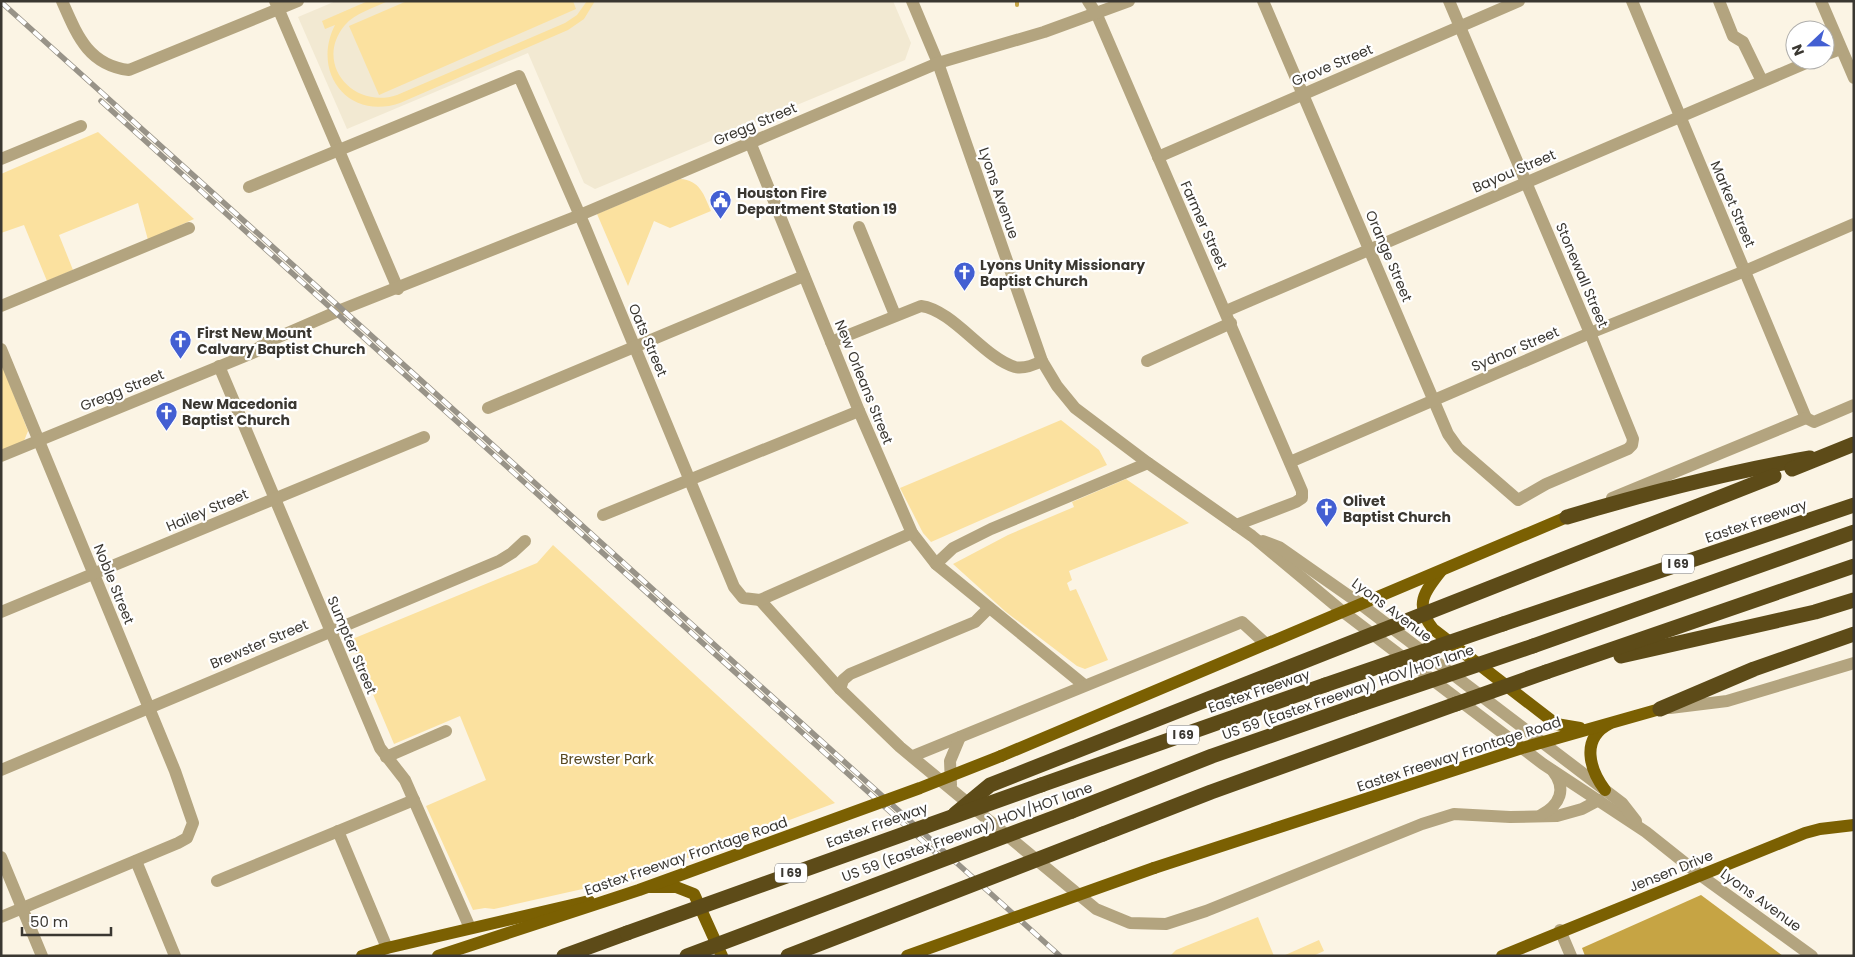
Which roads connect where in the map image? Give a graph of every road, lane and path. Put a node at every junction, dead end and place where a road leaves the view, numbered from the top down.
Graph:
1 (62, 1) edge
2 (298, 1) edge
3 (912, 1) edge
4 (1088, 1) edge
5 (1129, 1) edge
6 (1263, 1) edge
7 (1449, 1) edge
8 (1519, 1) edge
9 (1632, 1) edge
10 (1719, 1) edge
11 (1821, 1) edge
12 (277, 5) edge
13 (1097, 15) junction
14 (1460, 27) junction
15 (1841, 49) junction
16 (1835, 51) edge
17 (938, 63) junction
18 (1789, 70) edge
19 (1854, 78) edge
20 (1762, 81) junction
21 (1303, 93) junction
22 (1680, 116) junction
23 (80, 126) dead end
24 (750, 142) junction
25 (339, 150) junction
26 (1158, 158) junction
27 (1, 159) edge
28 (1526, 182) junction
29 (249, 187) dead end
30 (580, 215) junction
31 (1854, 224) edge
32 (859, 227) dead end
33 (189, 228) dead end
34 (1370, 249) junction
35 (1745, 271) junction
36 (804, 276) junction
37 (398, 289) junction
38 (1, 306) edge
39 (1226, 311) junction
40 (895, 315) junction
41 (1231, 323) junction
42 (1590, 333) junction
43 (831, 342) junction
44 (635, 347) junction
45 (1, 349) edge
46 (1042, 361) junction
47 (1147, 361) dead end
48 (219, 366) junction
49 (1434, 400) junction
50 (1854, 405) edge
51 (488, 408) dead end
52 (859, 412) junction
53 (1806, 418) junction
54 (424, 437) dead end
55 (38, 440) junction
56 (1854, 444) edge
57 (1854, 451) edge
58 (1, 456) edge
59 (1290, 462) junction
60 (1148, 464) junction
61 (690, 480) junction
62 (274, 498) junction
63 (1518, 500) joint
64 (1854, 505) edge
65 (603, 515) dead end
66 (1567, 517) junction
67 (1236, 525) junction
68 (1854, 532) edge
69 (912, 533) junction
70 (1252, 536) junction
71 (525, 541) dead end
72 (936, 564) junction
73 (1854, 566) edge
74 (1443, 569) junction
75 (93, 574) junction
76 (760, 600) junction
77 (1854, 600) edge
78 (1360, 603) junction
79 (989, 608) junction
80 (1342, 611) junction
81 (1, 612) edge
82 (330, 631) junction
83 (1854, 634) edge
84 (1266, 644) junction
85 (1854, 663) edge
86 (1546, 672) junction
87 (1084, 685) junction
88 (840, 689) junction
89 (148, 707) junction
90 (1660, 709) junction
91 (1616, 720) junction
92 (1588, 728) junction
93 (446, 732) dead end
94 (960, 737) junction
95 (1542, 742) junction
96 (1522, 748) junction
97 (913, 756) junction
98 (386, 757) junction
99 (1551, 769) junction
100 (1, 770) edge
101 (951, 788) junction
102 (1602, 795) junction
103 (414, 800) junction
104 (955, 814) junction
105 (1541, 816) junction
106 (1854, 825) edge
107 (338, 831) junction
108 (1, 857) edge
109 (136, 860) junction
110 (1700, 875) junction
111 (217, 881) dead end
112 (23, 909) junction
113 (1, 917) edge
114 (470, 928) junction
115 (1560, 930) junction
116 (387, 948) junction
117 (42, 956) edge
118 (175, 956) edge
119 (362, 956) edge
120 (438, 956) edge
121 (564, 956) edge
122 (687, 956) edge
123 (722, 956) edge
124 (788, 956) edge
125 (907, 956) edge
126 (1502, 956) edge
127 (1571, 956) edge
128 (1812, 956) edge

1 - 12 street
2 - 12 street
3 - 17 street, Lyons Avenue
4 - 13 street, Farmer Street
5 - 13 street, Gregg Street
6 - 21 street, Orange Street
7 - 14 street, Stonewall Street
8 - 14 street, Grove Street
9 - 22 street, Market Street
10 - 20 street
11 - 15 street
12 - 25 street
13 - 17 street, Gregg Street
13 - 26 street, Farmer Street
14 - 21 street, Grove Street
14 - 28 street, Stonewall Street
15 - 16 street
15 - 19 street
17 - 24 street, Gregg Street
17 - 46 street, Lyons Avenue
18 - 20 street, Bayou Street
20 - 22 street, Bayou Street
21 - 26 street, Grove Street
21 - 34 street, Orange Street
22 - 28 street, Bayou Street
22 - 35 street, Market Street
23 - 27 street
24 - 30 street, Gregg Street
24 - 36 street, New Orleans Street
25 - 29 street
25 - 30 street, Oats Street
25 - 37 street
26 - 39 street, Farmer Street
28 - 34 street, Bayou Street
28 - 42 street, Stonewall Street
30 - 37 street, Gregg Street
30 - 44 street, Oats Street
31 - 35 street, Sydnor Street
32 - 40 street
33 - 38 street
34 - 39 street, Bayou Street
34 - 49 street, Orange Street
35 - 42 street, Sydnor Street
35 - 53 street, Market Street
36 - 43 street, New Orleans Street
36 - 44 street
37 - 48 street, Gregg Street
39 - 41 street, Farmer Street
40 - 43 street
40 - 46 street
41 - 47 street
41 - 59 street, Farmer Street
42 - 49 street, Sydnor Street
42 - 63 street, Stonewall Street
43 - 52 street, New Orleans Street
44 - 51 street
44 - 61 street, Oats Street
45 - 55 street, Noble Street
46 - 60 street, Lyons Avenue
48 - 55 street, Gregg Street
48 - 62 street, Sumpter Street
49 - 59 street, Sydnor Street
49 - 63 street, Orange Street
50 - 53 street, Eastex Freeway Frontage Road
52 - 61 street
52 - 69 street, New Orleans Street
53 - 66 street, Eastex Freeway Frontage Road
54 - 62 street, Hailey Street
55 - 58 street, Gregg Street
55 - 75 street, Noble Street
56 - 104 highway, bridge
57 - 66 highway
59 - 67 street
60 - 67 street, Lyons Avenue
60 - 72 street
61 - 65 street
61 - 76 street, Oats Street
62 - 75 street, Hailey Street
62 - 82 street, Sumpter Street
64 - 104 highway, Eastex Freeway / I 69, bridge
66 - 74 main road, Eastex Freeway Frontage Road
67 - 70 street, Lyons Avenue
68 - 122 highway, US 59 (Eastex Freeway) HOV/HOT lane, bridge
69 - 72 street, New Orleans Street
69 - 76 street
70 - 78 street, Lyons Avenue
70 - 80 street, Lyons Avenue
71 - 82 street, Brewster Street
72 - 79 street, New Orleans Street
73 - 86 highway
74 - 78 main road, Eastex Freeway Frontage Road
74 - 92 main road
75 - 81 street, Hailey Street
75 - 89 street, Noble Street
76 - 88 street
77 - 86 highway
78 - 80 main road, Eastex Freeway Frontage Road
78 - 95 street, Lyons Avenue
79 - 87 street, New Orleans Street
79 - 88 street
80 - 84 main road, Eastex Freeway Frontage Road
80 - 96 street, Lyons Avenue
82 - 89 street, Brewster Street
82 - 98 street, Sumpter Street
83 - 90 highway
84 - 87 street
84 - 120 main road, Eastex Freeway Frontage Road, bridge
85 - 90 street, Eastex Freeway Frontage Road
86 - 124 highway, bridge
87 - 94 street
88 - 97 street
89 - 100 street, Brewster Street
89 - 109 street, Noble Street
90 - 91 main road, Eastex Freeway Frontage Road
91 - 92 main road, Eastex Freeway Frontage Road
91 - 102 main road
92 - 95 main road, Eastex Freeway Frontage Road
93 - 98 street
94 - 97 street
94 - 101 street
95 - 96 main road, Eastex Freeway Frontage Road
95 - 102 street, Lyons Avenue
96 - 99 street, Lyons Avenue
96 - 125 main road, Eastex Freeway Frontage Road, bridge
97 - 101 street
98 - 103 street, Sumpter Street
99 - 102 street, Lyons Avenue
99 - 105 street
101 - 105 street
102 - 105 street
102 - 110 street, Lyons Avenue
103 - 107 street
103 - 114 street, Sumpter Street
104 - 121 highway, Eastex Freeway / I 69, bridge
106 - 110 main road, Jensen Drive
107 - 111 street
107 - 116 street
108 - 112 street
109 - 112 street
109 - 118 street
110 - 115 main road, Jensen Drive
110 - 128 street, Lyons Avenue
112 - 113 street
112 - 117 street
114 - 116 main road
114 - 123 main road
115 - 126 main road, Jensen Drive
115 - 127 street
116 - 119 main road

